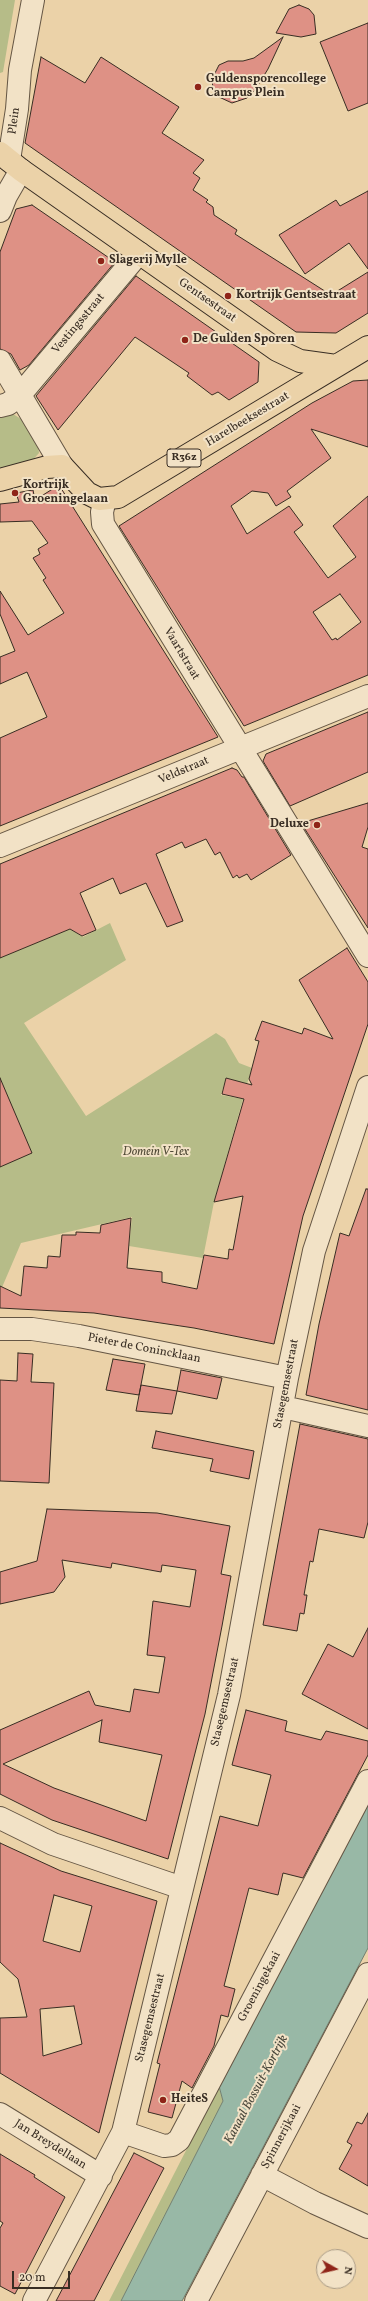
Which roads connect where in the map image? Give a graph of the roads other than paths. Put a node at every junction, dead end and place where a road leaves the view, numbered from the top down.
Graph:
1 (33, 0) edge
2 (20, 70) junction
3 (0, 113) edge
4 (10, 161) edge
5 (0, 211) edge
6 (139, 253) junction
7 (368, 347) edge
8 (0, 361) edge
9 (336, 366) junction
10 (9, 401) edge
11 (62, 466) junction
12 (0, 480) edge
13 (105, 499) junction
14 (368, 696) edge
15 (239, 748) junction
16 (0, 846) edge
17 (368, 956) edge
18 (368, 1087) edge
19 (0, 1329) edge
20 (287, 1378) junction
21 (283, 1407) junction
22 (368, 1426) edge
23 (368, 1781) edge
24 (0, 1818) edge
25 (182, 1888) junction
26 (367, 1980) edge
27 (0, 2114) edge
28 (123, 2132) junction
29 (262, 2175) junction
30 (101, 2176) junction
31 (368, 2227) edge
32 (34, 2301) edge
33 (196, 2301) edge

1 - 2 street, Plein
2 - 3 street, Plein
2 - 4 street, Plein
4 - 5 street
4 - 6 main road, Gentsestraat
6 - 9 main road, Gentsestraat
6 - 10 street, Vestingsstraat
7 - 9 main road, Harelbeeksestraat
8 - 10 street
9 - 13 main road, Harelbeeksestraat / R36z
10 - 11 street
11 - 12 main road
11 - 13 main road
13 - 15 street, Vaartstraat
14 - 15 street, Veldstraat
15 - 16 street, Veldstraat
15 - 17 street, Vaartstraat
18 - 20 street, Stasegemsestraat
19 - 20 street, Pieter de Conincklaan
20 - 21 street, Stasegemsestraat
21 - 22 street
21 - 25 street, Stasegemsestraat
23 - 28 street, Groeningekaai
24 - 25 street
25 - 28 street, Stasegemsestraat
26 - 29 street, Spinnerijkaai
27 - 30 street, Jan Breydellaan
28 - 30 street, Stasegemsestraat
29 - 31 street
29 - 33 street, Spinnerijkaai
30 - 32 street, Stasegemsestraat

